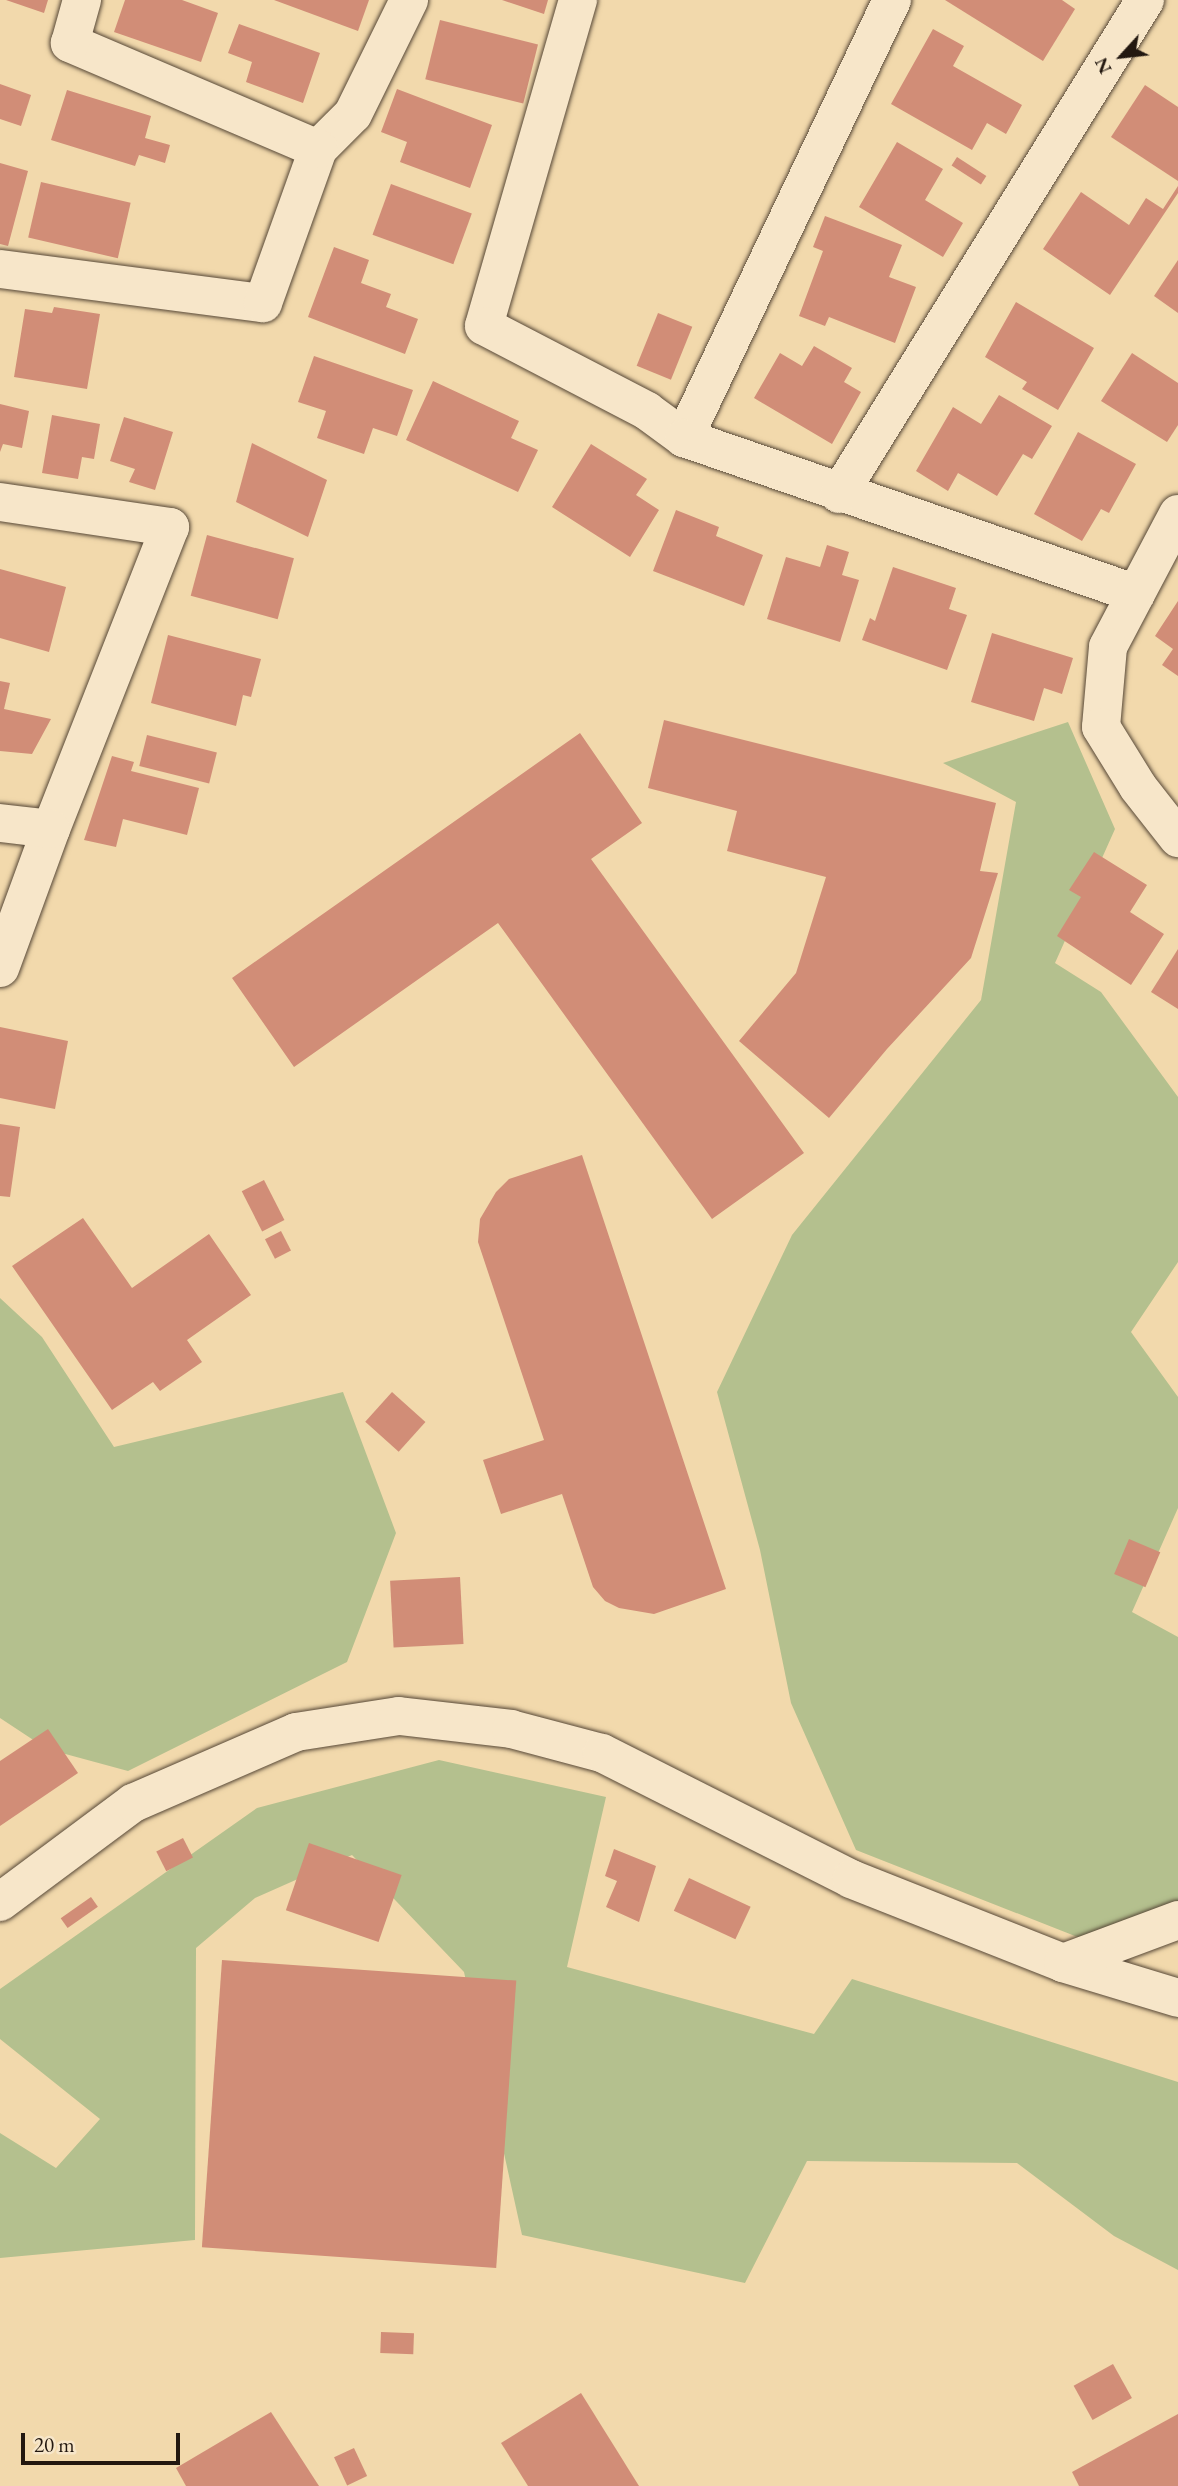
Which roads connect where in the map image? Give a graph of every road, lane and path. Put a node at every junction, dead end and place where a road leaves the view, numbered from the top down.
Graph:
1 (82, 0) edge
2 (409, 0) edge
3 (578, 0) edge
4 (892, 0) edge
5 (1145, 0) edge
6 (318, 149) junction
7 (0, 269) edge
8 (684, 438) junction
9 (839, 494) junction
10 (0, 502) edge
11 (1178, 514) edge
12 (1136, 594) junction
13 (0, 823) edge
14 (51, 829) junction
15 (1178, 838) edge
16 (0, 968) edge
17 (0, 1902) edge
18 (1178, 1920) edge
19 (1063, 1963) junction
20 (1178, 1998) edge

1 - 6 street
2 - 6 street
3 - 8 street
4 - 8 street
5 - 9 street
6 - 7 street
8 - 9 street
9 - 12 street
10 - 14 street
11 - 12 street
12 - 15 street
13 - 14 street
14 - 16 street
17 - 19 street
18 - 19 street
19 - 20 street

